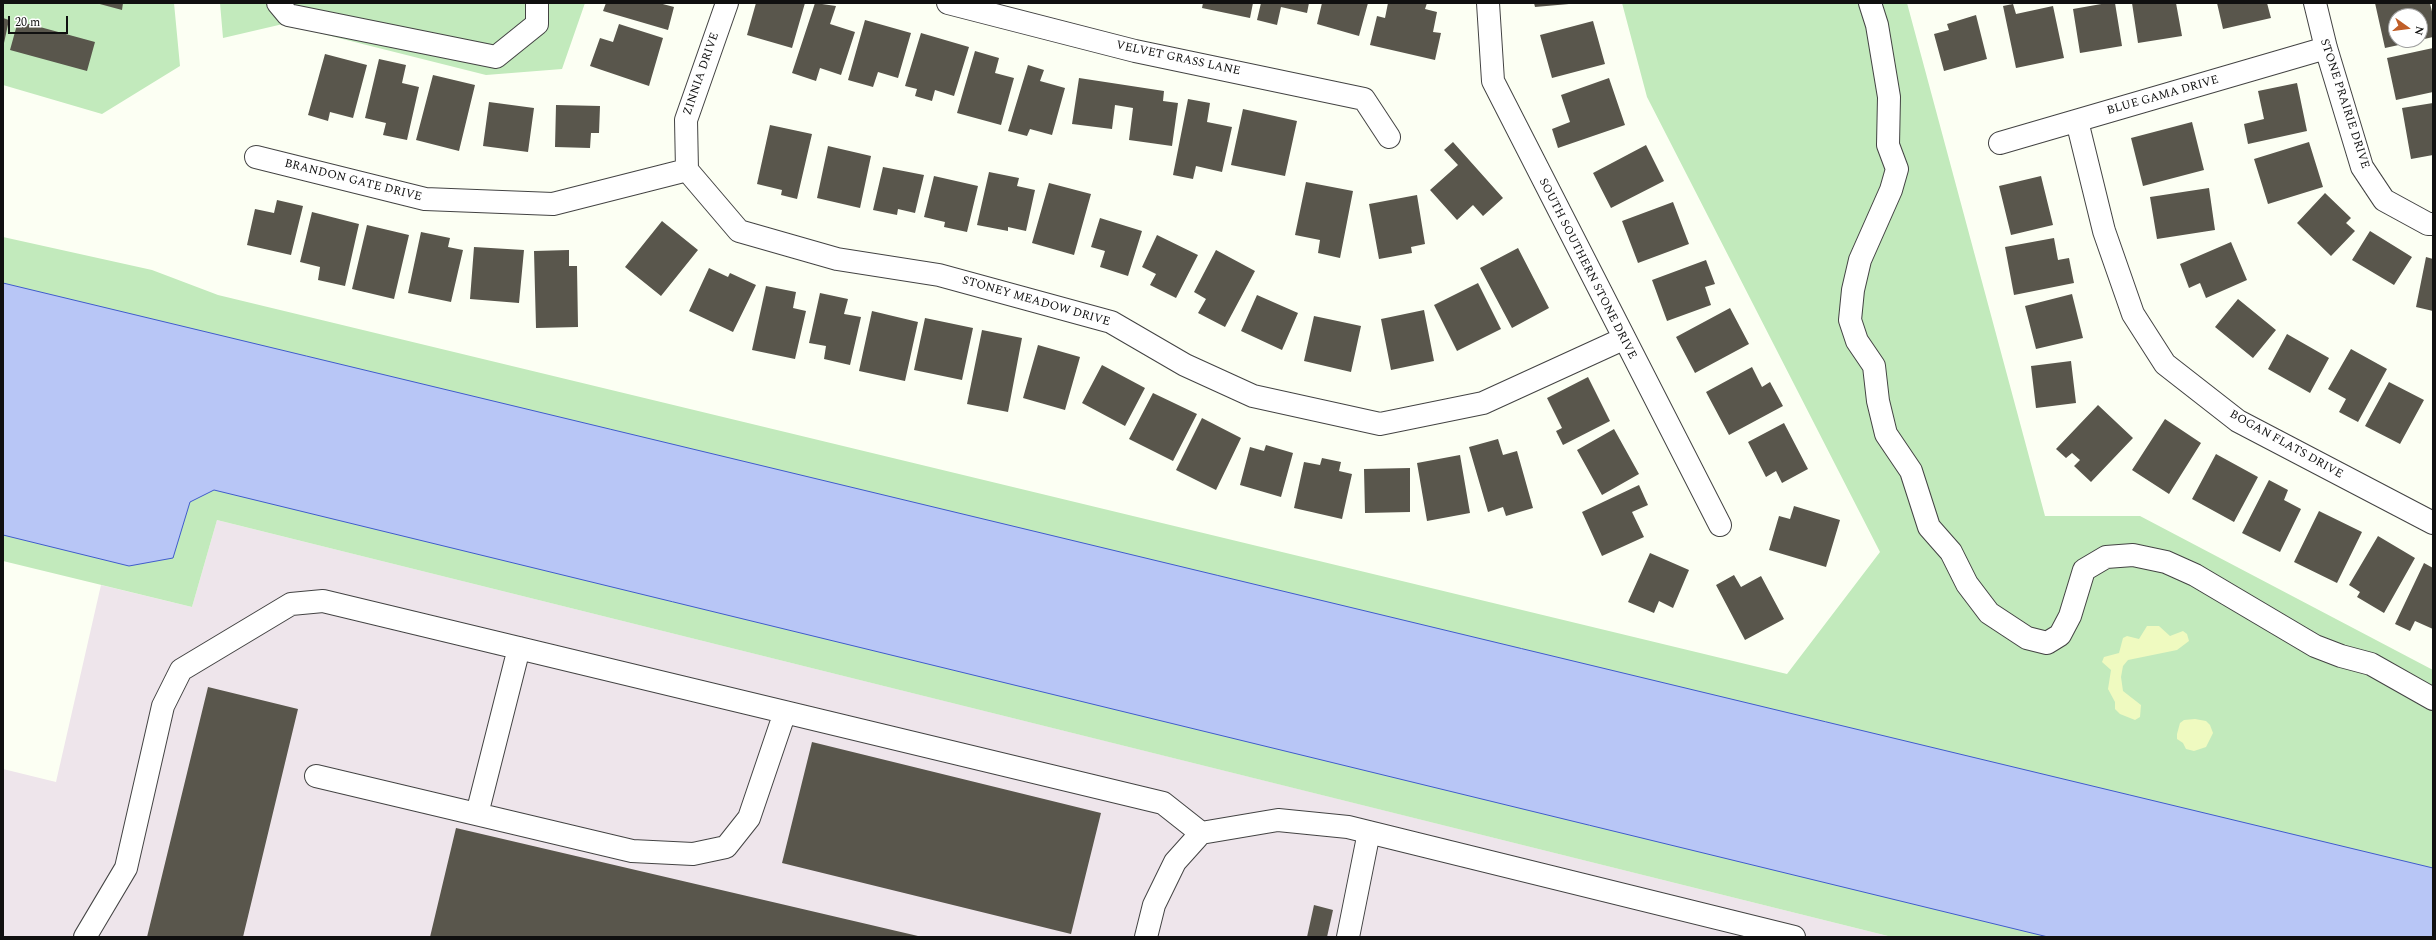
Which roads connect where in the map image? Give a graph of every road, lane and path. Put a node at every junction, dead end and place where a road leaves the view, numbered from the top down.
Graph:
1 (278, 3) edge
2 (537, 3) edge
3 (727, 3) edge
4 (948, 3) edge
5 (1488, 3) edge
6 (1870, 3) edge
7 (2315, 3) edge
8 (2326, 48) junction
9 (2077, 121) junction
10 (1389, 137) dead end
11 (2000, 143) dead end
12 (256, 158) dead end
13 (687, 170) junction
14 (2433, 224) edge
15 (1623, 338) junction
16 (2433, 523) edge
17 (1720, 525) dead end
18 (519, 648) junction
19 (2433, 699) edge
20 (785, 712) junction
21 (316, 776) dead end
22 (477, 814) junction
23 (1201, 832) junction
24 (1369, 832) junction
25 (85, 937) edge
26 (1146, 937) edge
27 (1348, 937) edge
28 (1794, 937) edge

1 - 2 street
3 - 13 street, ZINNIA DRIVE
4 - 10 street, VELVET GRASS LANE
5 - 15 street, SOUTH SOUTHERN STONE DRIVE
6 - 19 street
7 - 8 street, STONE PRAIRIE DRIVE
8 - 9 street, BLUE GAMA DRIVE
8 - 14 street, STONE PRAIRIE DRIVE
9 - 11 street, BLUE GAMA DRIVE
9 - 16 street, BOGAN FLATS DRIVE
12 - 13 street, BRANDON GATE DRIVE
13 - 15 street, STONEY MEADOW DRIVE
15 - 17 street, SOUTH SOUTHERN STONE DRIVE
18 - 20 street
18 - 22 street
18 - 25 street
20 - 22 street
20 - 23 street
21 - 22 street
23 - 24 street
23 - 26 street
24 - 27 street
24 - 28 street

